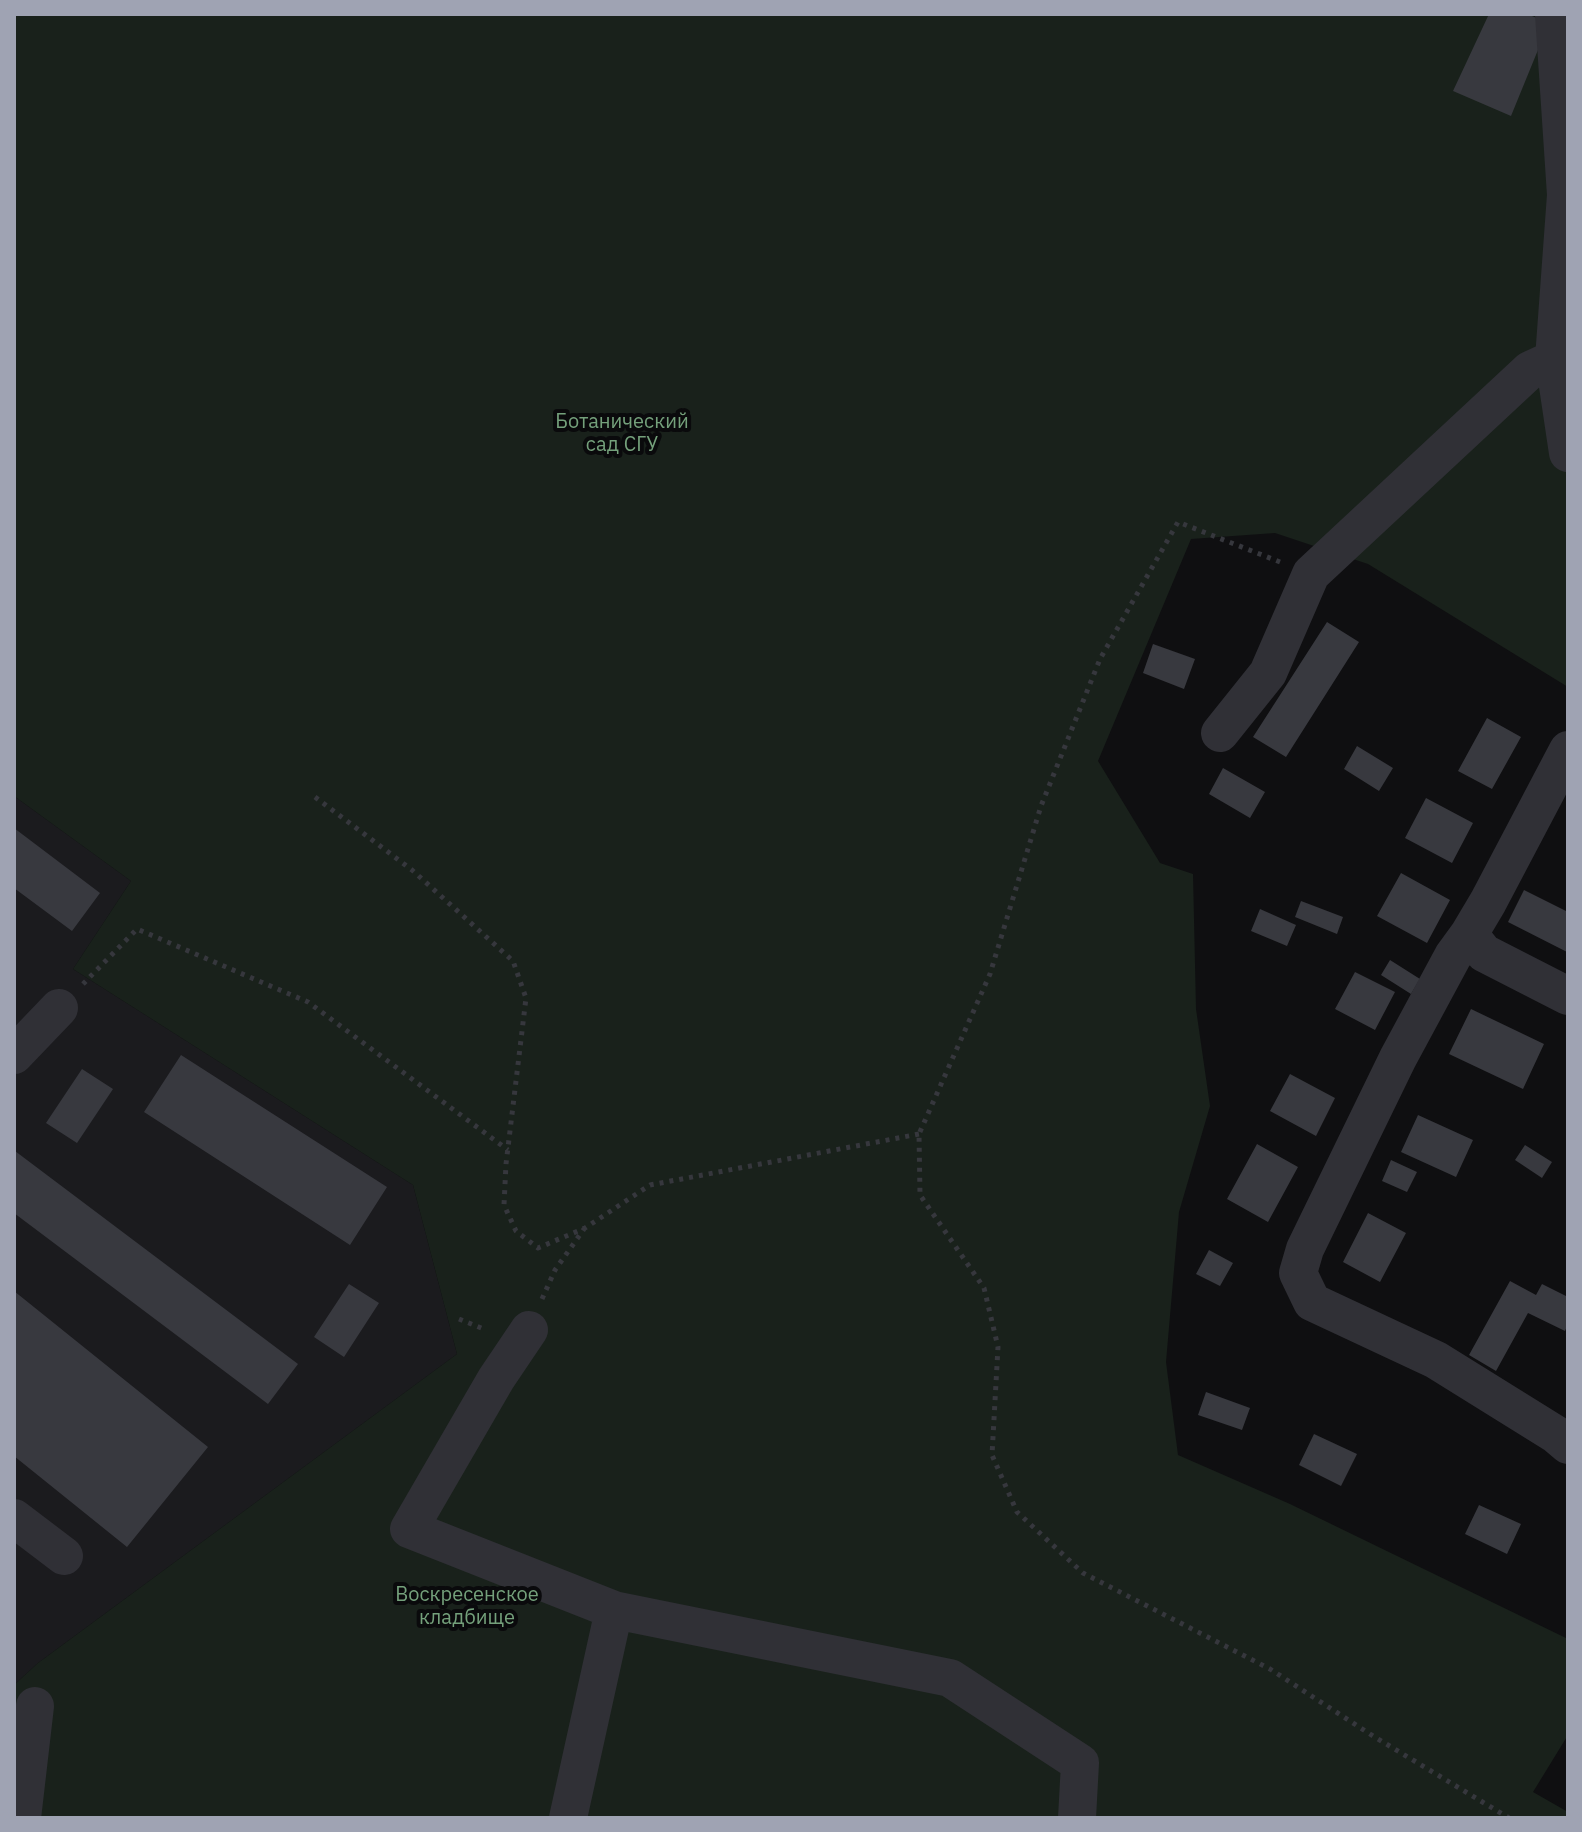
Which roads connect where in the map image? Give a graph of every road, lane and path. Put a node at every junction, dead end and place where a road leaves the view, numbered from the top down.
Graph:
1 (1554, 14) edge
2 (1554, 359) junction
3 (1568, 453) edge
4 (1311, 574) junction
5 (1220, 733) dead end
6 (1568, 750) edge
7 (315, 797) dead end
8 (1469, 934) junction
9 (1568, 996) edge
10 (59, 1008) joint
11 (14, 1055) edge
12 (919, 1134) junction
13 (508, 1150) junction
14 (529, 1330) dead end
15 (1568, 1445) edge
16 (14, 1518) edge
17 (64, 1556) dead end
18 (614, 1610) junction
19 (35, 1706) dead end
20 (22, 1818) edge
21 (568, 1818) edge
22 (1077, 1818) edge
23 (1509, 1818) edge

1 - 2 street
2 - 3 street
2 - 4 street
4 - 5 street
4 - 12 path
6 - 8 street
7 - 13 path
8 - 9 street
8 - 15 street
10 - 11 street
10 - 13 path
12 - 13 path
12 - 23 path
14 - 18 street
16 - 17 street
18 - 21 street
18 - 22 street
19 - 20 street

